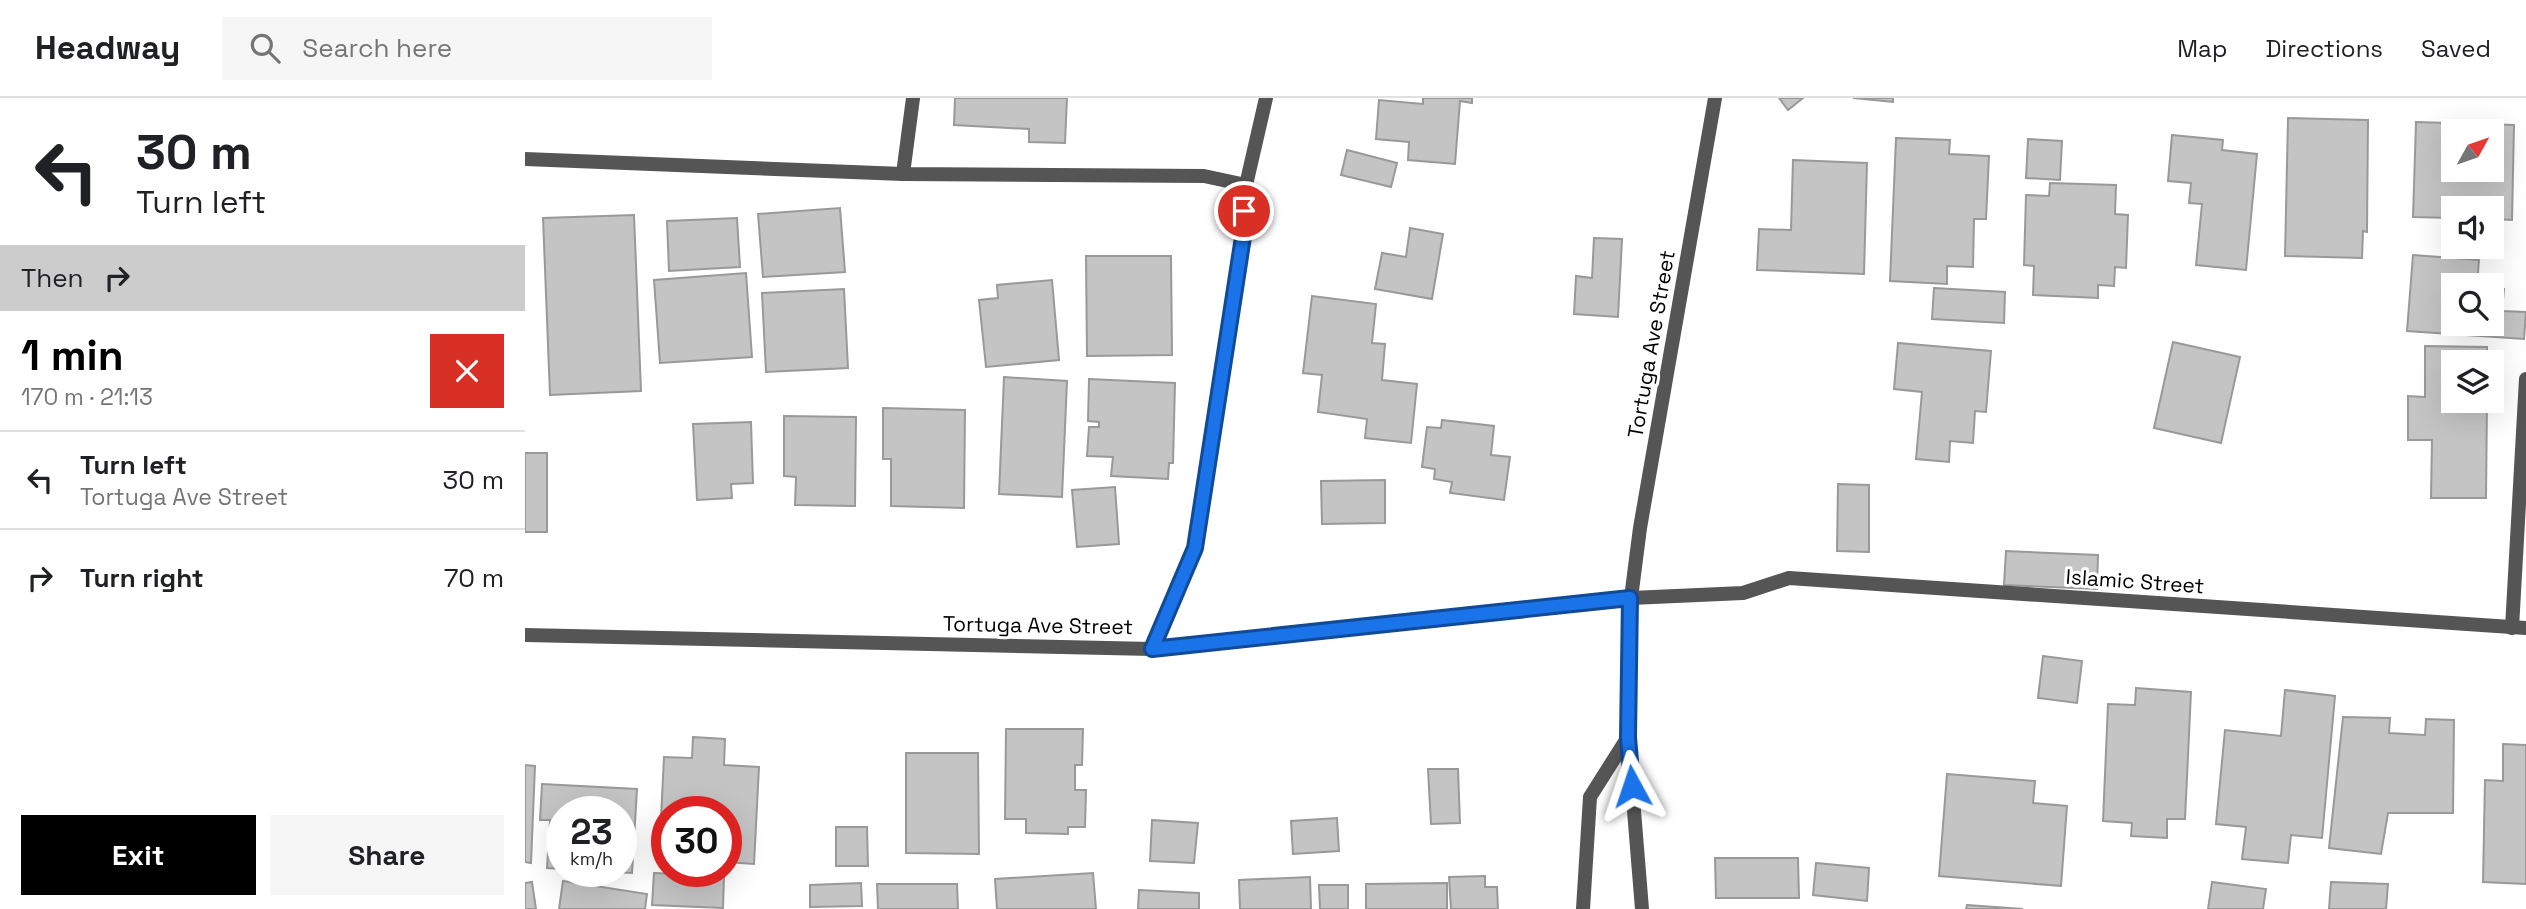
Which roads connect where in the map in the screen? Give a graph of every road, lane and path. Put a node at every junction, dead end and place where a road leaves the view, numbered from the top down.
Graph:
1 (912, 98) edge
2 (1266, 98) edge
3 (1715, 98) edge
4 (525, 159) edge
5 (902, 174) junction
6 (1246, 186) junction
7 (2526, 379) edge
8 (1630, 598) junction
9 (2519, 628) edge
10 (525, 635) edge
11 (1152, 649) junction
12 (1628, 737) junction
13 (1583, 909) edge
14 (1642, 909) edge

1 - 5 street
2 - 6 street
3 - 8 street, Tortuga Ave Street
4 - 5 street
5 - 6 street
6 - 11 street
7 - 9 street
8 - 9 street, Islamic Street
8 - 11 street, Tortuga Ave Street
8 - 12 street, Tortuga Ave Street
10 - 11 street, Tortuga Ave Street
12 - 13 street
12 - 14 street, Tortuga Ave Street

